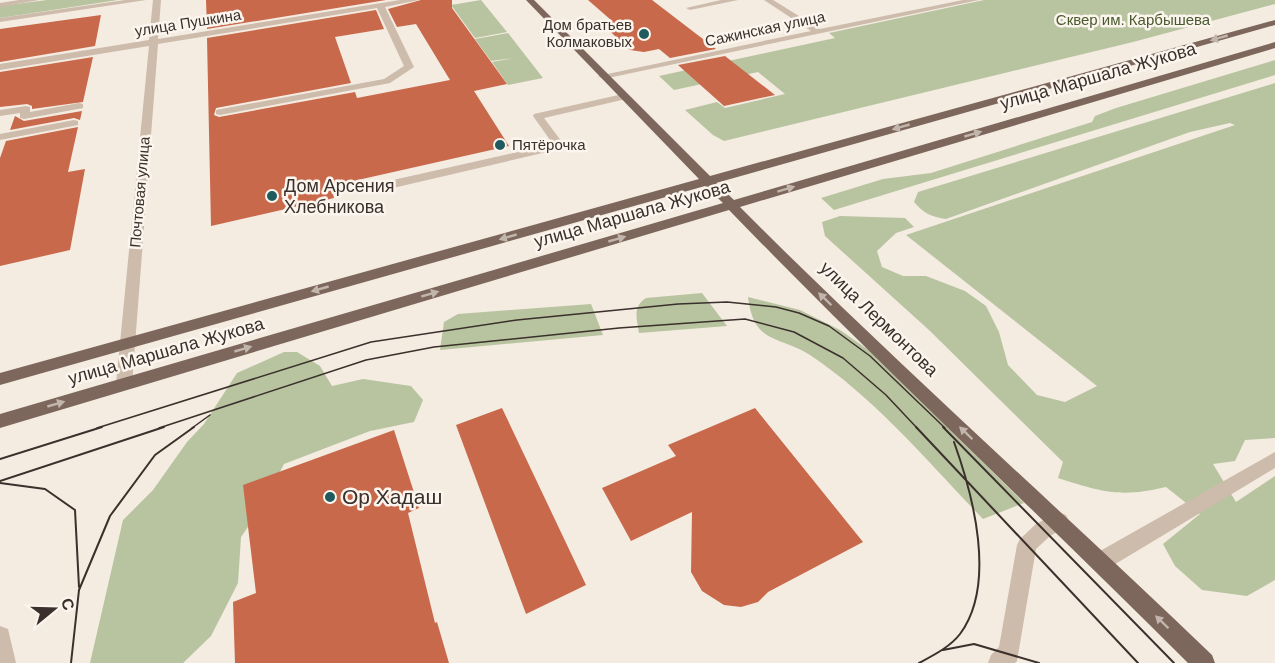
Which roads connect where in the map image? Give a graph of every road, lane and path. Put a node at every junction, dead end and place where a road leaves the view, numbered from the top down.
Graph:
1 (35, 0) edge
2 (142, 0) edge
3 (157, 0) edge
4 (415, 0) edge
5 (530, 0) edge
6 (734, 0) edge
7 (768, 0) edge
8 (16, 1) edge
9 (971, 1) edge
10 (0, 5) edge
11 (380, 6) junction
12 (690, 8) dead end
13 (0, 20) edge
14 (1275, 22) edge
15 (819, 32) junction
16 (153, 43) junction
17 (1275, 45) edge
18 (0, 67) edge
19 (603, 76) junction
20 (623, 98) junction
21 (80, 106) dead end
22 (220, 112) dead end
23 (0, 113) edge
24 (74, 123) dead end
25 (0, 137) edge
26 (706, 181) junction
27 (393, 184) dead end
28 (730, 206) junction
29 (127, 343) junction
30 (0, 379) edge
31 (124, 384) junction
32 (0, 421) edge
33 (1275, 459) edge
34 (1059, 521) junction
35 (1100, 562) junction
36 (0, 637) edge
37 (5, 663) edge
38 (999, 663) edge
39 (1204, 663) edge

1 - 8 street
2 - 13 street
3 - 16 street, Почтовая улица
4 - 11 street, улица Пушкина
5 - 19 main road, улица Лермонтова
6 - 12 street
7 - 15 street
8 - 10 street
9 - 15 street, Сажинская улица
11 - 16 street, улица Пушкина
11 - 22 street
14 -> 26 main road, улица Маршала Жукова
15 - 19 street, Сажинская улица
16 - 18 street, улица Пушкина
16 - 29 street, Почтовая улица
28 -> 17 main road, улица Маршала Жукова
19 - 20 main road, улица Лермонтова
20 - 26 main road, улица Лермонтова
20 - 27 street
21 - 23 street
24 - 25 street
26 - 28 main road, улица Лермонтова
26 -> 29 main road, улица Маршала Жукова
31 -> 28 main road, улица Маршала Жукова
34 -> 28 main road, улица Лермонтова
29 - 30 main road, улица Маршала Жукова
29 - 31 street, Почтовая улица
32 -> 31 main road, улица Маршала Жукова
33 - 35 street
34 - 35 main road, улица Лермонтова
34 - 38 street
39 -> 35 main road, улица Лермонтова
36 - 37 street

